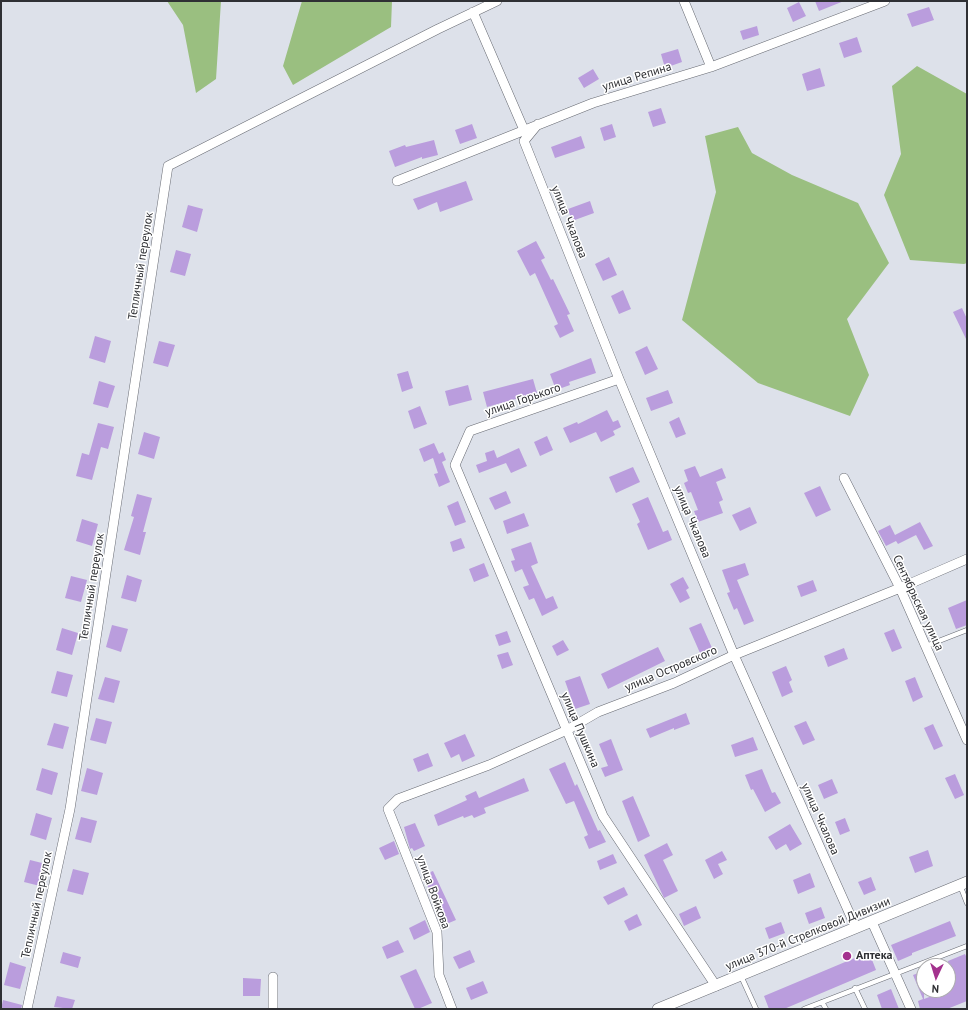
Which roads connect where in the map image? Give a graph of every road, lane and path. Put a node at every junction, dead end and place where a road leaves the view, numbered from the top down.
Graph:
1 (498, 1) edge
2 (684, 1) edge
3 (885, 1) edge
4 (473, 12) junction
5 (711, 67) junction
6 (538, 124) junction
7 (524, 130) junction
8 (398, 181) dead end
9 (619, 379) junction
10 (455, 465) joint
11 (844, 478) dead end
12 (967, 559) edge
13 (900, 588) junction
14 (967, 630) edge
15 (925, 646) junction
16 (734, 655) junction
17 (567, 730) junction
18 (967, 740) edge
19 (388, 809) joint
20 (964, 884) edge
21 (967, 903) edge
22 (872, 922) junction
23 (856, 928) junction
24 (967, 946) edge
25 (895, 973) junction
26 (741, 975) junction
27 (273, 977) dead end
28 (716, 986) junction
29 (855, 988) junction
30 (822, 1002) junction
31 (27, 1009) edge
32 (273, 1009) edge
33 (452, 1009) edge
34 (658, 1009) edge
35 (756, 1009) edge
36 (804, 1009) edge
37 (826, 1009) edge
38 (865, 1009) edge
39 (912, 1009) edge

1 - 4 street
2 - 5 street
3 - 5 street, улица Репина
4 - 7 street
4 - 31 street, Тепличный переулок
5 - 6 street, улица Репина
6 - 7 street, улица Репина
6 - 9 street, улица Чкалова
7 - 8 street, улица Репина
9 - 10 street, улица Горького
9 - 16 street, улица Чкалова
10 - 17 street, улица Пушкина
11 - 13 street, Сентябрьская улица
12 - 13 street, улица Островского
13 - 15 street, Сентябрьская улица
13 - 16 street, улица Островского
14 - 15 lane
15 - 18 street, Сентябрьская улица
16 - 17 street, улица Островского
16 - 23 street, улица Чкалова
17 - 19 street, улица Островского
17 - 28 street, улица Пушкина
19 - 33 street, улица Войкова
20 - 21 lane
20 - 22 street, улица 370-й Стрелковой Дивизии
22 - 23 street, улица 370-й Стрелковой Дивизии
22 - 25 street
23 - 26 street, улица 370-й Стрелковой Дивизии
24 - 25 lane
25 - 29 lane
25 - 39 street
26 - 28 street, улица 370-й Стрелковой Дивизии
26 - 35 lane
27 - 32 street
28 - 34 street, улица 370-й Стрелковой Дивизии
29 - 30 lane
29 - 38 lane
30 - 36 lane
30 - 37 lane

